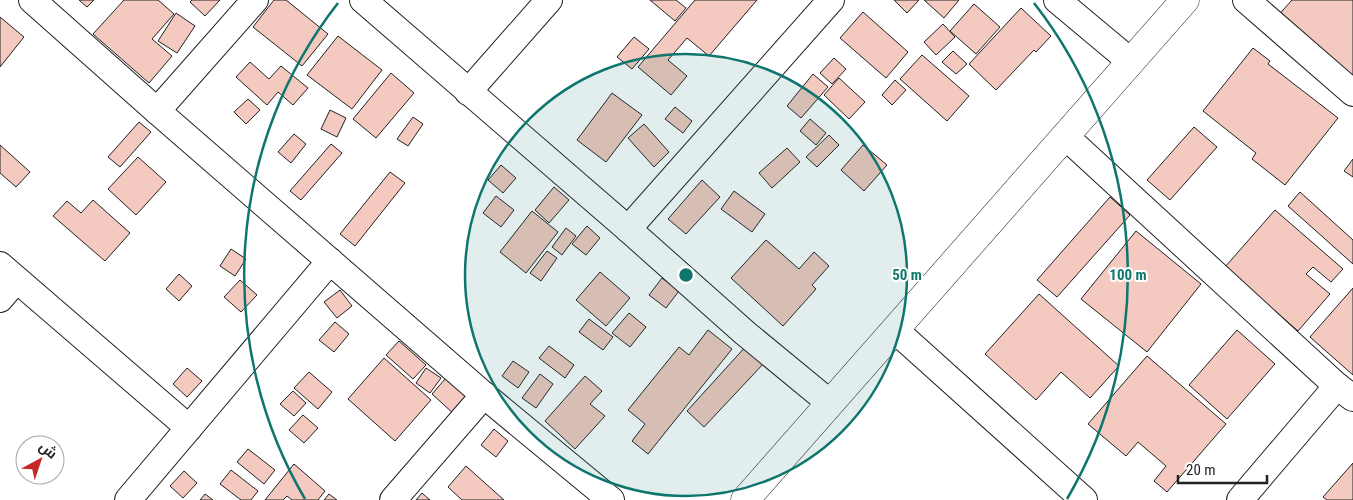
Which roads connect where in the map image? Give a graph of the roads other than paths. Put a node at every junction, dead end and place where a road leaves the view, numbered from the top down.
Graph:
1 (32, 0) edge
2 (255, 0) edge
3 (363, 0) edge
4 (549, 0) edge
5 (831, 0) edge
6 (1057, 0) edge
7 (1185, 0) edge
8 (1246, 0) edge
9 (1130, 61) junction
10 (468, 92) junction
11 (1353, 93) edge
12 (156, 111) junction
13 (1065, 136) junction
14 (628, 228) junction
15 (330, 261) junction
16 (5, 281) edge
17 (895, 330) junction
18 (1345, 392) edge
19 (484, 395) junction
20 (830, 403) junction
21 (189, 428) junction
22 (128, 500) edge
23 (393, 500) edge
24 (611, 500) edge
25 (745, 500) edge
26 (1084, 500) edge
27 (1240, 500) edge

1 - 12 street
2 - 12 street
3 - 10 street
4 - 10 street
5 - 14 street
6 - 9 street
7 - 9 highway
8 - 11 street
9 - 13 highway
10 - 14 street
12 - 15 street
13 - 17 highway
13 - 18 street
14 - 20 street
15 - 19 street
15 - 21 street
16 - 21 street
17 - 20 highway
17 - 26 street
18 - 27 street
19 - 23 street
19 - 24 street
20 - 25 highway
21 - 22 street

